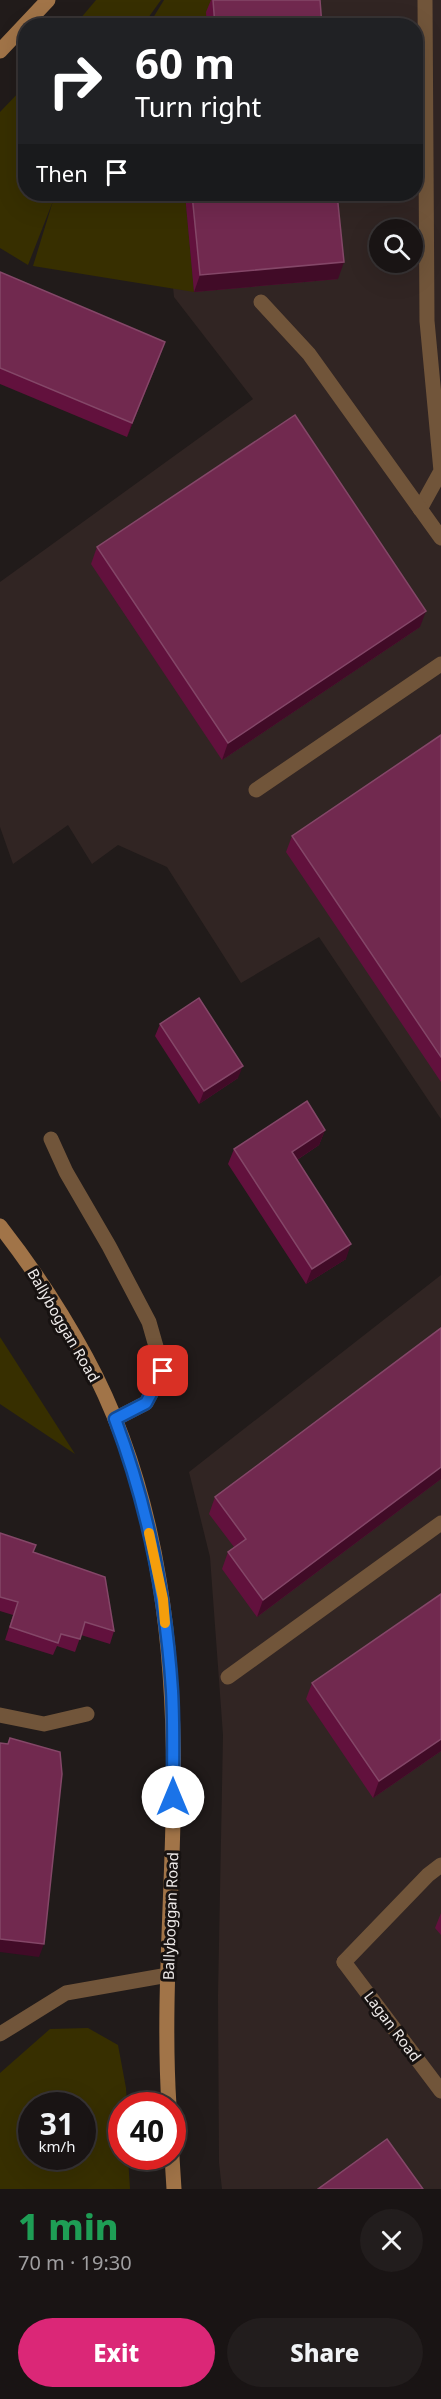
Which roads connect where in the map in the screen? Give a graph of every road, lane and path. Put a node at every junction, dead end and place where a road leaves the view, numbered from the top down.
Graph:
1 (48, 0) edge
2 (425, 0) edge
3 (31, 18) edge
4 (18, 32) edge
5 (0, 51) edge
6 (261, 302) dead end
7 (420, 508) junction
8 (441, 538) edge
9 (441, 664) edge
10 (256, 790) dead end
11 (51, 1139) dead end
12 (0, 1226) edge
13 (115, 1419) junction
14 (441, 1523) edge
15 (228, 1677) dead end
16 (87, 1714) dead end
17 (0, 1715) edge
18 (441, 1865) edge
19 (168, 1975) junction
20 (0, 2034) edge
21 (441, 2091) edge
22 (169, 2092) edge
23 (173, 2170) edge
24 (174, 2189) edge

1 - 3 street
2 - 7 street
4 - 5 street
6 - 7 street
7 - 8 street
9 - 10 street
11 - 13 street
12 - 13 street, Ballyboggan Road
13 - 19 street, Ballyboggan Road
14 - 15 street
16 - 17 street
18 - 21 street, Lagan Road
19 - 20 street
19 - 22 street, Ballyboggan Road
23 - 24 street

